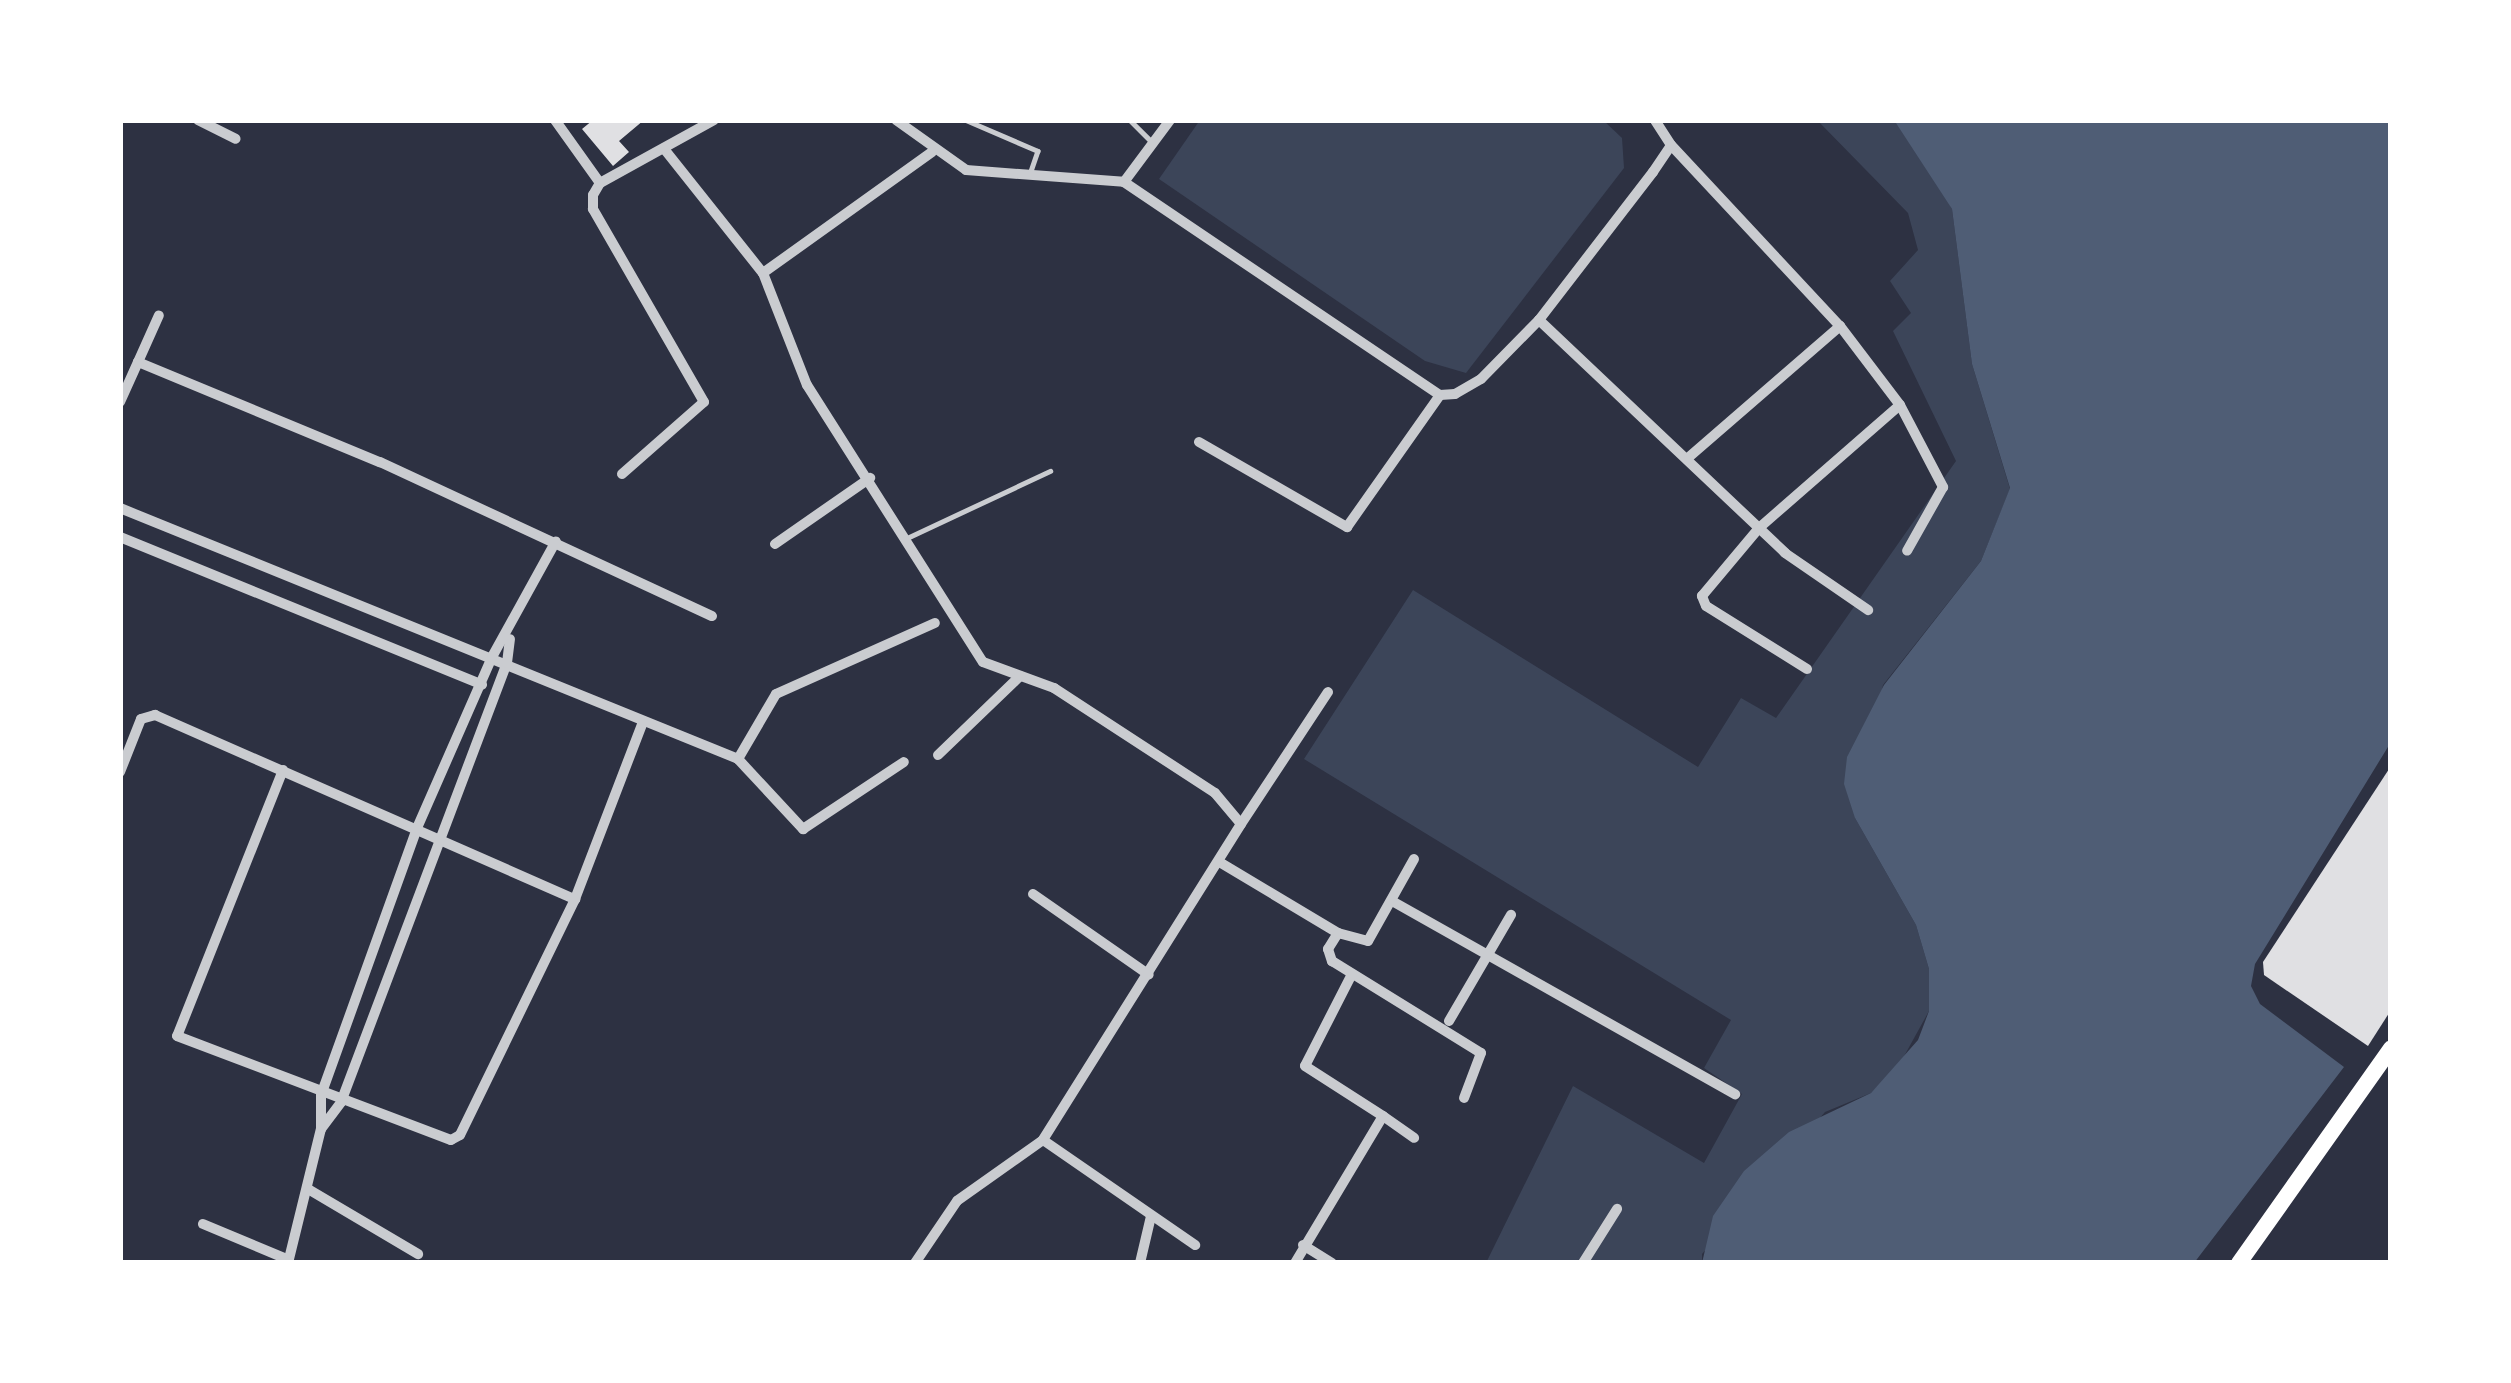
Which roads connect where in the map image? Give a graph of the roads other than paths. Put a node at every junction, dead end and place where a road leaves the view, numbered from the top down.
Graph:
1 (198, 120) edge
2 (554, 120) edge
3 (714, 120) edge
4 (897, 120) edge
5 (966, 120) edge
6 (1130, 120) edge
7 (1170, 120) edge
8 (1655, 120) edge
9 (236, 139) dead end
10 (1153, 143) junction
11 (1671, 145) junction
12 (665, 150) junction
13 (932, 152) junction
14 (1027, 178) junction
15 (1124, 182) junction
16 (600, 183) junction
17 (763, 274) junction
18 (159, 315) dead end
19 (1539, 320) junction
20 (1840, 326) junction
21 (138, 362) junction
22 (1440, 395) junction
23 (120, 402) edge
24 (1900, 405) junction
25 (1199, 442) dead end
26 (1689, 457) junction
27 (1050, 471) dead end
28 (622, 474) dead end
29 (870, 478) junction
30 (120, 508) edge
31 (1759, 528) junction
32 (120, 537) edge
33 (908, 538) junction
34 (556, 541) junction
35 (776, 544) dead end
36 (1907, 551) dead end
37 (1868, 610) dead end
38 (712, 616) dead end
39 (935, 623) dead end
40 (510, 635) junction
41 (492, 656) junction
42 (507, 663) junction
43 (1807, 669) dead end
44 (1020, 676) junction
45 (479, 684) junction
46 (496, 691) junction
47 (1328, 692) dead end
48 (643, 722) junction
49 (938, 754) dead end
50 (738, 759) junction
51 (904, 762) dead end
52 (283, 770) junction
53 (120, 772) edge
54 (1241, 824) junction
55 (417, 828) junction
56 (439, 837) junction
57 (1414, 859) dead end
58 (1221, 863) junction
59 (1033, 894) dead end
60 (575, 898) junction
61 (1392, 901) junction
62 (1511, 914) dead end
63 (1338, 933) junction
64 (1486, 958) junction
65 (1352, 974) junction
66 (1149, 975) junction
67 (1449, 1021) dead end
68 (2391, 1048) edge
69 (1735, 1094) dead end
70 (320, 1095) junction
71 (1465, 1098) dead end
72 (341, 1102) junction
73 (1383, 1116) junction
74 (321, 1129) junction
75 (1414, 1138) dead end
76 (1043, 1140) junction
77 (308, 1189) junction
78 (1617, 1209) dead end
79 (1151, 1216) junction
80 (203, 1224) dead end
81 (1195, 1245) dead end
82 (1304, 1245) junction
83 (418, 1254) dead end
84 (288, 1262) edge
85 (915, 1263) edge
86 (1140, 1263) edge
87 (1295, 1263) edge
88 (1332, 1263) edge
89 (1583, 1263) edge
90 (2239, 1263) edge

1 - 9 street
2 - 16 street
3 - 12 street
4 - 13 street
5 - 14 lane
6 - 10 lane
7 - 10 street
8 - 11 street
10 - 15 street
11 - 19 street
11 - 20 street
12 - 16 street
12 - 17 street
13 - 14 street
13 - 17 street
14 - 15 street
15 - 22 street
16 - 28 street
17 - 29 street
18 - 21 street
19 - 22 street
19 - 26 street
20 - 24 street
20 - 26 street
21 - 23 street
21 - 34 street
22 - 25 street
24 - 31 street
24 - 36 street
26 - 31 street
27 - 33 lane
29 - 33 street
29 - 35 street
30 - 41 street
31 - 37 street
31 - 43 street
32 - 45 street
33 - 44 street
34 - 38 street
34 - 40 street
39 - 50 street
40 - 41 street
40 - 42 street
41 - 42 street
41 - 45 street
42 - 46 street
42 - 48 street
44 - 49 street
44 - 54 street
45 - 46 street
45 - 55 street
46 - 56 street
47 - 54 street
48 - 50 street
48 - 60 street
50 - 51 street
52 - 53 street
52 - 55 street
52 - 70 street
54 - 58 street
55 - 56 street
55 - 70 street
56 - 60 street
56 - 72 street
57 - 61 street
58 - 63 street
58 - 66 street
59 - 66 street
60 - 72 street
61 - 63 street
61 - 64 street
62 - 64 street
63 - 65 street
64 - 67 street
64 - 69 street
65 - 71 street
65 - 73 street
66 - 76 street
68 - 90 main road
70 - 72 street
70 - 74 street
72 - 74 street
73 - 75 street
73 - 82 street
74 - 77 street
76 - 79 street
76 - 85 street
77 - 83 street
77 - 84 street
78 - 89 street
79 - 81 street
79 - 86 street
80 - 84 street
82 - 87 street
82 - 88 street

